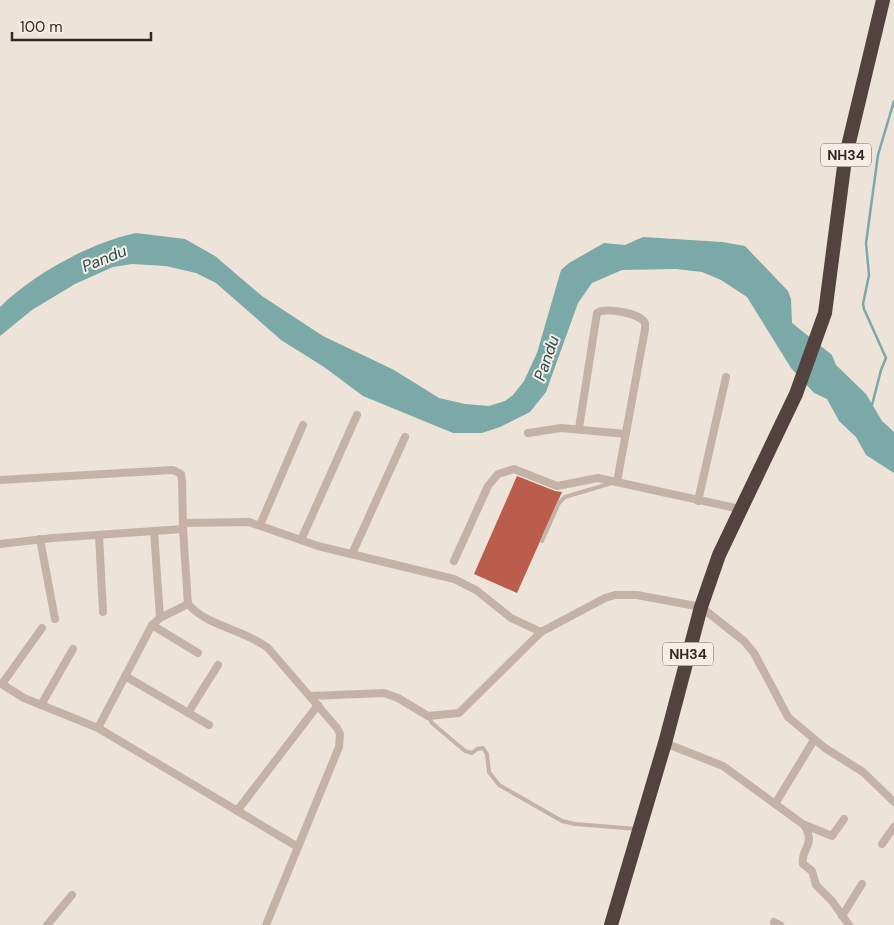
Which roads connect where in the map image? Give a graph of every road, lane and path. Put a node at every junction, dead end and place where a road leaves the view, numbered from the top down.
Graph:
1 (883, 0) edge
2 (726, 377) dead end
3 (357, 415) dead end
4 (303, 425) dead end
5 (579, 428) junction
6 (528, 433) dead end
7 (626, 434) junction
8 (404, 437) dead end
9 (0, 480) edge
10 (617, 482) junction
11 (698, 501) junction
12 (740, 509) junction
13 (260, 525) junction
14 (183, 526) junction
15 (154, 531) junction
16 (99, 535) junction
17 (40, 539) junction
18 (301, 540) junction
19 (542, 541) dead end
20 (0, 544) edge
21 (352, 554) junction
22 (454, 561) dead end
23 (188, 604) junction
24 (701, 607) junction
25 (103, 612) dead end
26 (160, 618) junction
27 (55, 619) dead end
28 (152, 625) junction
29 (42, 628) dead end
30 (541, 632) junction
31 (73, 649) dead end
32 (198, 653) dead end
33 (218, 665) dead end
34 (125, 676) junction
35 (1, 683) edge
36 (310, 696) junction
37 (41, 705) junction
38 (318, 705) junction
39 (188, 713) junction
40 (428, 716) junction
41 (209, 725) dead end
42 (98, 728) junction
43 (814, 740) junction
44 (665, 743) junction
45 (894, 802) edge
46 (775, 804) junction
47 (237, 811) junction
48 (844, 818) dead end
49 (804, 825) junction
50 (894, 827) edge
51 (640, 829) junction
52 (882, 844) dead end
53 (298, 847) junction
54 (862, 884) dead end
55 (72, 895) dead end
56 (842, 916) junction
57 (47, 925) edge
58 (266, 925) edge
59 (611, 925) edge
60 (849, 925) edge

1 - 12 highway, NH34
2 - 11 street
3 - 18 street
4 - 13 street
5 - 6 street
5 - 7 street
5 - 7 street
7 - 10 street
8 - 21 street
9 - 14 street
10 - 11 street
10 - 19 lane
10 - 22 street
11 - 12 street
12 - 24 highway, NH34
13 - 14 street
13 - 18 street
14 - 15 street
14 - 23 street
15 - 16 street
15 - 26 street
16 - 17 street
16 - 25 street
17 - 20 street
17 - 27 street
18 - 21 street
21 - 30 street
23 - 26 street
23 - 36 street
24 - 30 street
24 - 43 street
24 - 44 highway, NH34
26 - 28 street
28 - 32 street
28 - 34 street
29 - 35 street
30 - 40 street
31 - 37 street
33 - 39 street
34 - 39 street
34 - 42 street
35 - 37 street
36 - 38 street
36 - 40 street
37 - 42 street
38 - 47 street
38 - 53 street
39 - 41 street
40 - 51 lane
42 - 47 street
43 - 45 street
43 - 46 street
44 - 46 street
44 - 51 highway, NH34
46 - 49 street
47 - 53 street
48 - 49 street
49 - 56 street
50 - 52 street
51 - 59 highway, NH34
53 - 58 street
54 - 56 street
55 - 57 street
56 - 60 street

